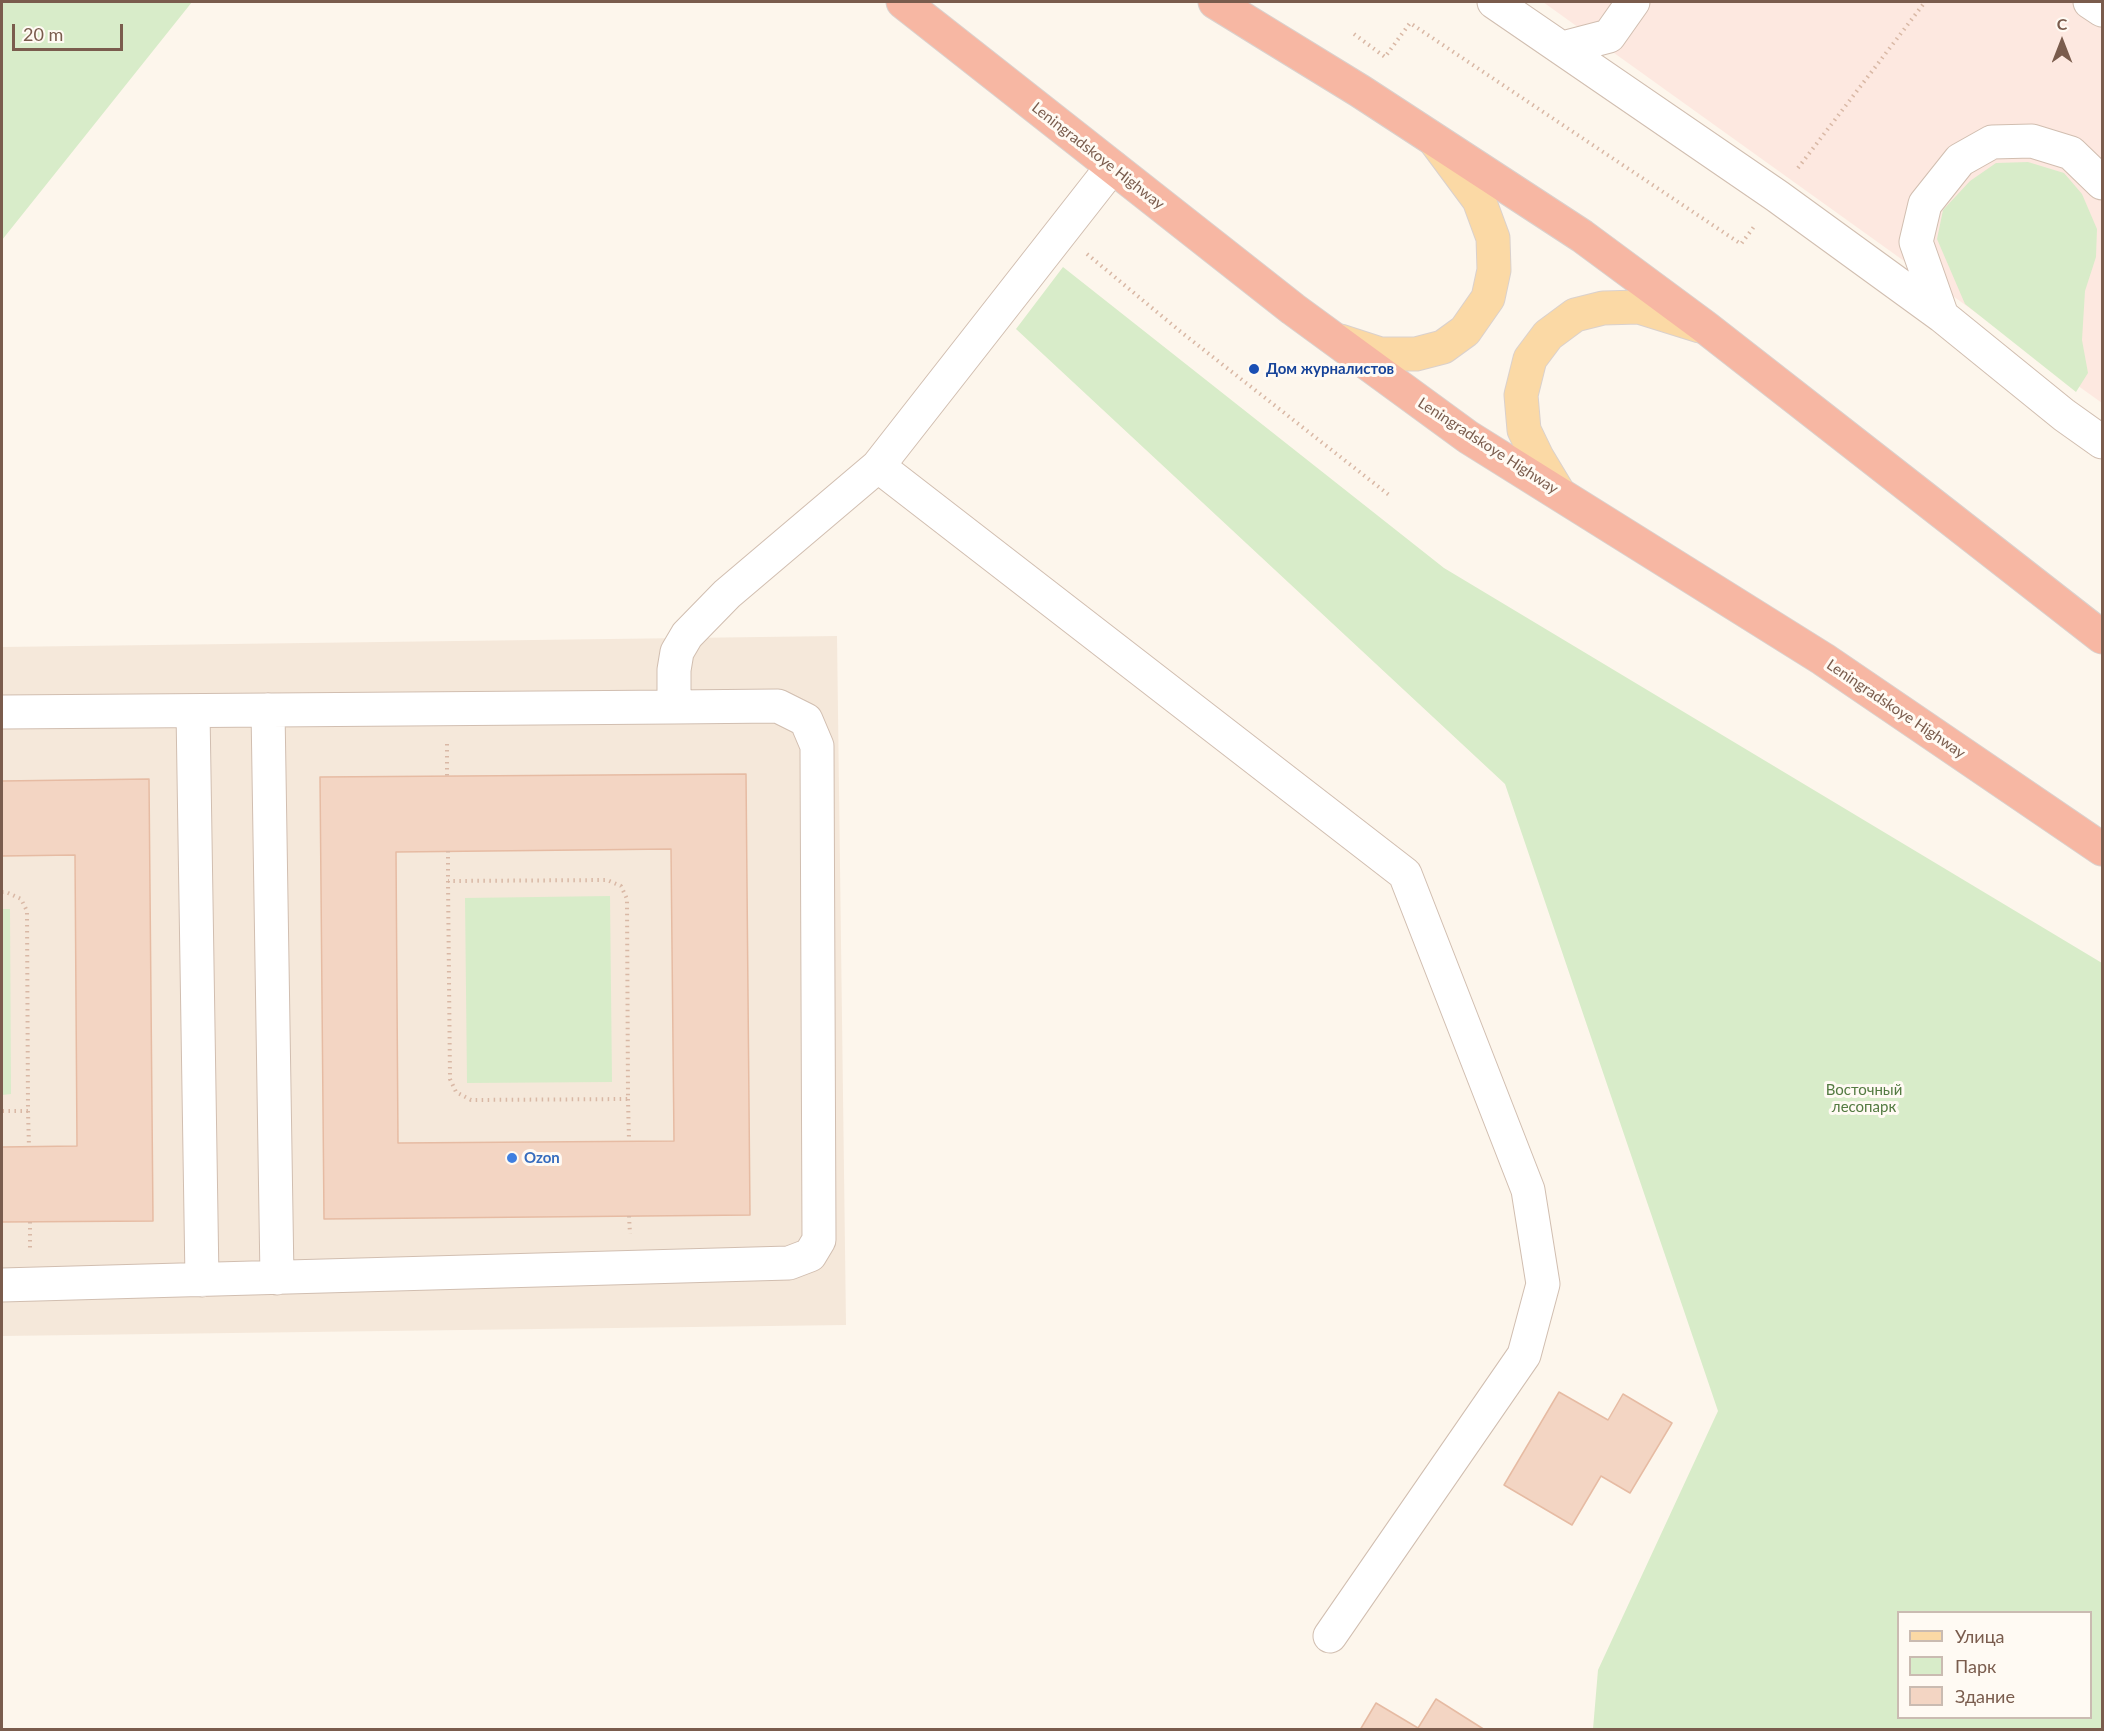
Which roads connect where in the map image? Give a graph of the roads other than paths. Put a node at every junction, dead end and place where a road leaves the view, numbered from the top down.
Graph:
1 (903, 2) edge
2 (1215, 2) edge
3 (1494, 2) edge
4 (1633, 2) edge
5 (2090, 2) edge
6 (2103, 10) edge
7 (1563, 48) junction
8 (1436, 142) junction
9 (1112, 167) junction
10 (2103, 183) edge
11 (1942, 316) junction
12 (1705, 327) junction
13 (1330, 337) junction
14 (2103, 442) edge
15 (878, 466) junction
16 (1558, 492) junction
17 (2103, 637) edge
18 (674, 707) junction
19 (268, 710) junction
20 (193, 711) junction
21 (2, 712) edge
22 (2103, 849) edge
23 (277, 1278) junction
24 (202, 1280) junction
25 (2, 1285) edge
26 (1330, 1635) dead end

1 - 9 highway, Leningradskoye Highway
2 - 8 highway
3 - 7 street
4 - 7 street
5 - 6 street
7 - 11 street
8 - 12 highway
8 - 13 main road
9 - 13 highway, Leningradskoye Highway
9 - 15 street
10 - 11 street
11 - 14 street
12 - 16 main road
12 - 17 highway
13 - 16 highway, Leningradskoye Highway
15 - 18 street
15 - 26 street
16 - 22 highway, Leningradskoye Highway
18 - 19 street
18 - 23 street
19 - 20 street
19 - 23 street
20 - 21 street
20 - 24 street
23 - 24 street
24 - 25 street

